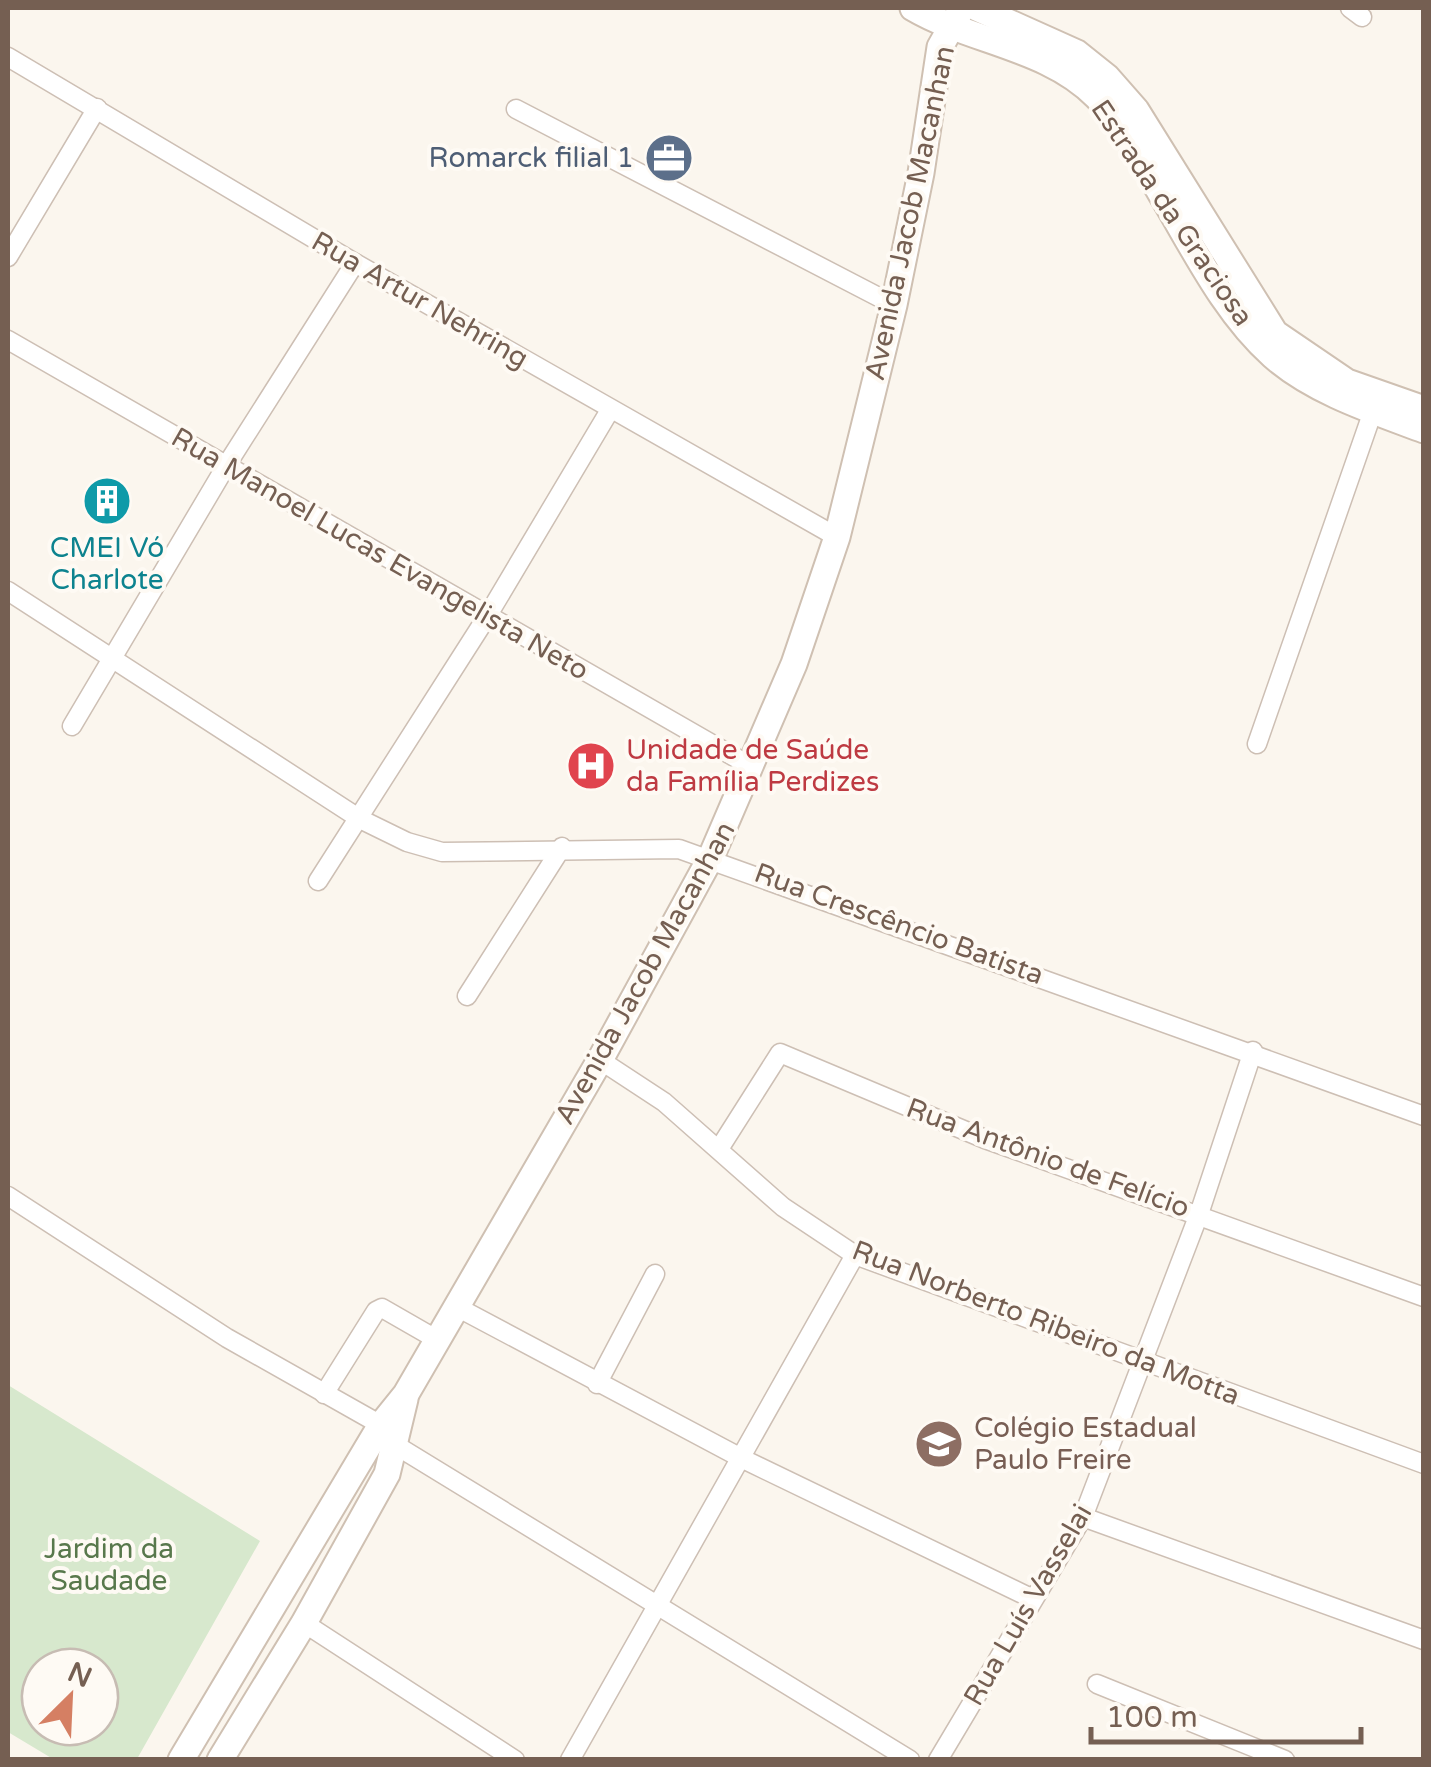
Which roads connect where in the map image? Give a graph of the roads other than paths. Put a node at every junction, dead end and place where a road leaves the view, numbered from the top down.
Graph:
1 (914, 8) edge
2 (977, 8) edge
3 (955, 18) edge
4 (8, 57) edge
5 (97, 108) junction
6 (516, 110) dead end
7 (8, 257) edge
8 (355, 264) junction
9 (894, 305) junction
10 (8, 340) edge
11 (1424, 408) edge
12 (610, 410) junction
13 (1372, 410) junction
14 (1424, 430) edge
15 (226, 466) junction
16 (837, 538) junction
17 (8, 591) edge
18 (488, 615) junction
19 (113, 656) junction
20 (72, 726) dead end
21 (1257, 744) dead end
22 (752, 767) junction
23 (360, 819) junction
24 (562, 847) junction
25 (711, 858) junction
26 (318, 881) dead end
27 (468, 996) dead end
28 (1253, 1051) junction
29 (600, 1060) junction
30 (1424, 1116) edge
31 (719, 1149) junction
32 (8, 1196) edge
33 (1198, 1214) junction
34 (856, 1254) junction
35 (655, 1274) dead end
36 (1424, 1297) edge
37 (455, 1306) junction
38 (436, 1340) junction
39 (1144, 1362) junction
40 (597, 1384) junction
41 (324, 1394) junction
42 (389, 1436) junction
43 (743, 1459) junction
44 (1424, 1464) edge
45 (1083, 1517) junction
46 (1031, 1598) junction
47 (660, 1606) junction
48 (304, 1623) junction
49 (1424, 1640) edge
50 (1097, 1684) dead end
51 (182, 1760) edge
52 (220, 1760) edge
53 (515, 1760) edge
54 (570, 1760) edge
55 (910, 1760) edge
56 (938, 1760) edge
57 (1285, 1760) edge

1 - 3 main road, Estrada da Graciosa
2 - 11 main road, Estrada da Graciosa
3 - 9 main road, Avenida Jacob Macanhan
3 - 13 main road, Estrada da Graciosa
4 - 5 street, Rua Artur Nehring
5 - 7 street
5 - 8 street, Rua Artur Nehring
6 - 9 street
8 - 12 street, Rua Artur Nehring
8 - 15 street
9 - 16 main road, Avenida Jacob Macanhan
10 - 15 street, Rua Manoel Lucas Evangelista Neto
12 - 16 street, Rua Artur Nehring
12 - 18 street
13 - 14 main road, Estrada da Graciosa
13 - 21 street
15 - 18 street, Rua Manoel Lucas Evangelista Neto
15 - 19 street
16 - 22 main road, Avenida Jacob Macanhan
17 - 19 street, Rua Crescêncio Batista
18 - 22 street, Rua Manoel Lucas Evangelista Neto
18 - 23 street
19 - 20 street
19 - 23 street, Rua Crescêncio Batista
22 - 25 main road, Avenida Jacob Macanhan
23 - 24 street, Rua Crescêncio Batista
23 - 26 street
24 - 25 street, Rua Crescêncio Batista
24 - 27 street
25 - 28 street, Rua Crescêncio Batista
25 - 29 main road, Avenida Jacob Macanhan
28 - 30 street, Rua Crescêncio Batista
28 - 33 street, Rua Luís Vasselai
29 - 31 street, Rua Norberto Ribeiro da Motta
29 - 37 main road, Avenida Jacob Macanhan
31 - 33 street, Rua Antônio de Felício
31 - 34 street, Rua Norberto Ribeiro da Motta
32 - 41 street
33 - 36 street, Rua Antônio de Felício
33 - 39 street, Rua Luís Vasselai
34 - 39 street, Rua Norberto Ribeiro da Motta
34 - 43 street
35 - 40 street
37 - 38 main road, Avenida Jacob Macanhan
37 - 40 street
38 - 41 street
38 - 42 main road, Avenida Jacob Macanhan
39 - 44 street, Rua Norberto Ribeiro da Motta
39 - 45 street, Rua Luís Vasselai
40 - 43 street
41 - 42 street
42 - 47 street
42 - 48 main road, Avenida Jacob Macanhan
42 - 51 main road
43 - 46 street
43 - 47 street
45 - 46 street, Rua Luís Vasselai
45 - 49 street
46 - 56 street, Rua Luís Vasselai
47 - 54 street
47 - 55 street
48 - 52 main road, Avenida Jacob Macanhan
48 - 53 street
50 - 57 street

